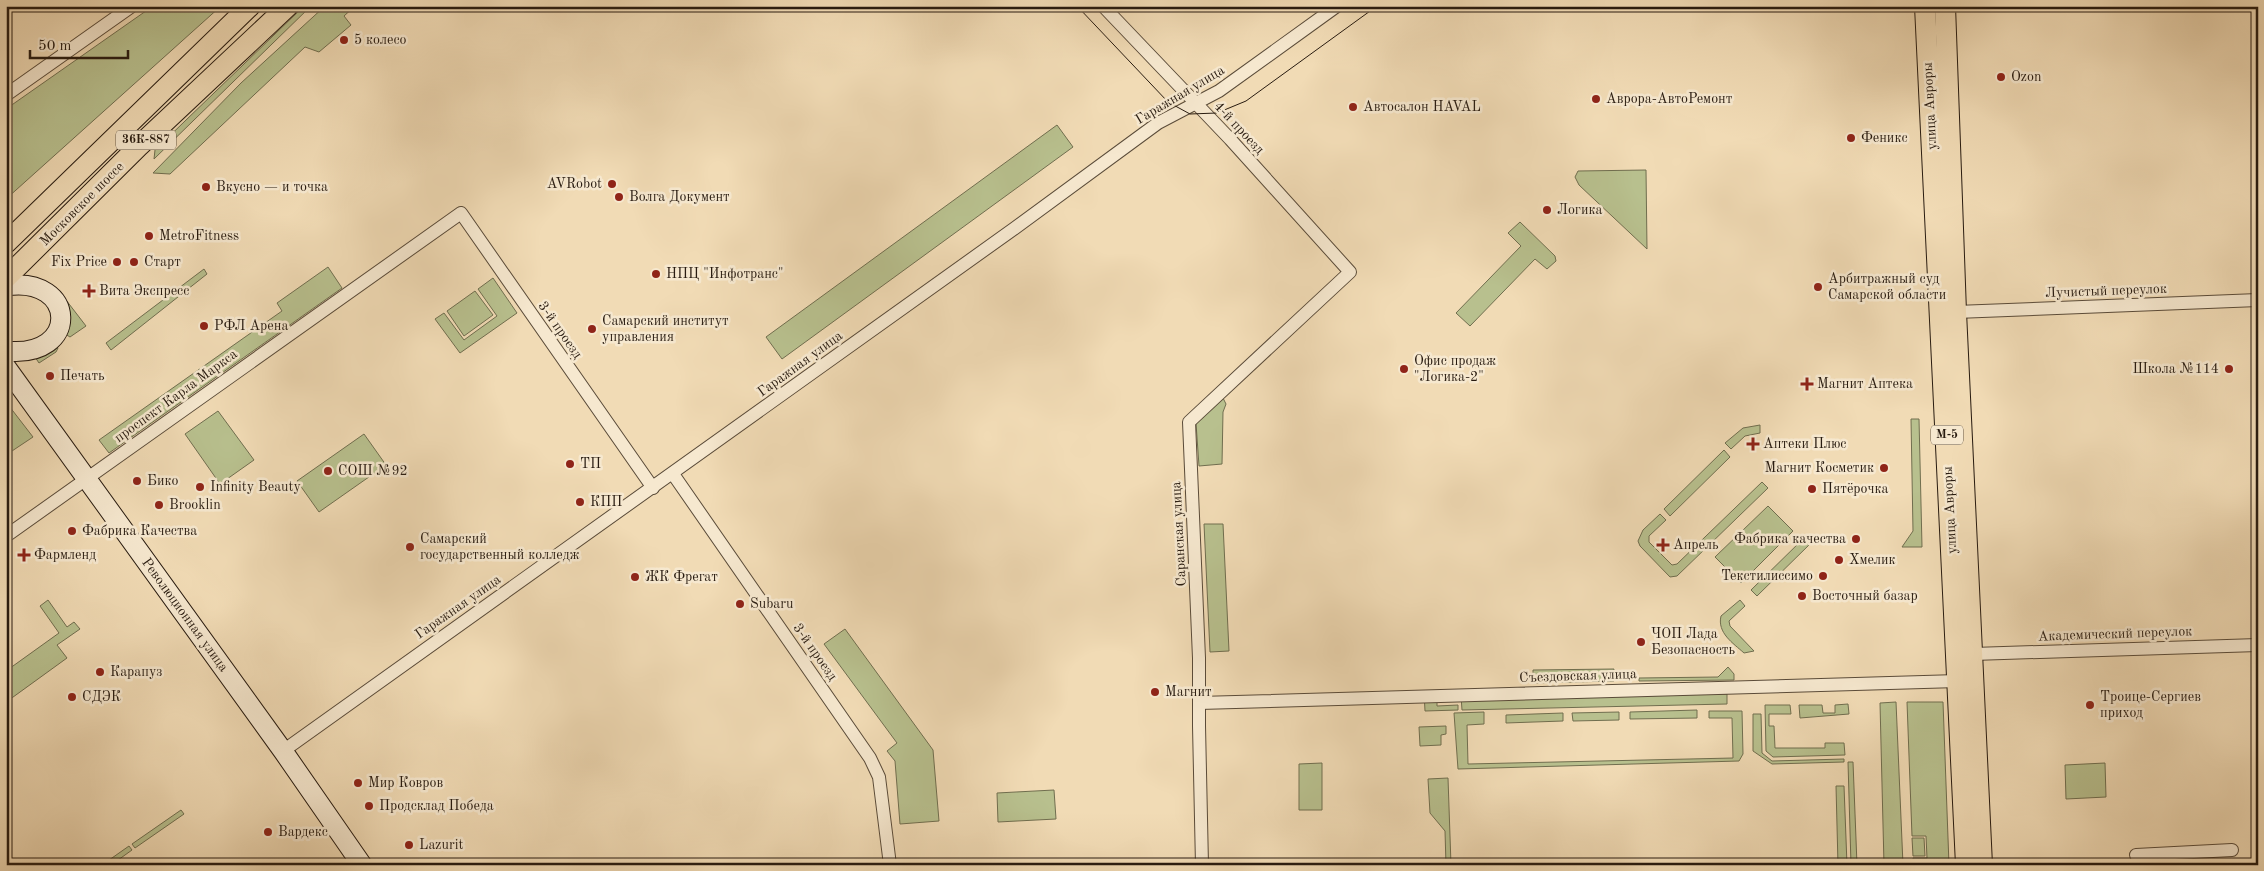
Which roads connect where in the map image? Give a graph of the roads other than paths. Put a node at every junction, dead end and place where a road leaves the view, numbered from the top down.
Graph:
1 (132, 6) edge
2 (250, 6) edge
3 (272, 6) edge
4 (288, 6) edge
5 (1103, 6) edge
6 (1337, 6) edge
7 (1925, 6) edge
8 (1945, 6) edge
9 (6, 96) edge
10 (1195, 103) junction
11 (461, 213) joint
12 (6, 243) edge
13 (6, 263) edge
14 (1350, 272) joint
15 (6, 278) edge
16 (6, 286) edge
17 (2258, 300) edge
18 (1956, 312) junction
19 (6, 352) edge
20 (6, 367) edge
21 (673, 474) junction
22 (86, 478) junction
23 (653, 488) junction
24 (6, 536) edge
25 (2258, 645) edge
26 (1973, 654) junction
27 (1958, 681) junction
28 (1200, 703) junction
29 (283, 751) junction
30 (2232, 850) dead end
31 (2136, 855) dead end
32 (362, 865) edge
33 (890, 865) edge
34 (1202, 865) edge
35 (1966, 865) edge
36 (1982, 865) edge

1 - 9 street
2 - 12 main road, Московское шоссе / 36К-887
3 - 13 main road, Московское шоссе / 36К-887
4 - 15 main road, Московское шоссе / 36К-887
5 - 10 street, 4-й проезд
6 - 10 street, Гаражная улица
7 - 27 main road, улица Авроры / М-5
8 - 18 main road, улица Авроры / М-5
10 - 14 street, 4-й проезд
10 - 21 street, Гаражная улица
11 - 22 street, проспект Карла Маркса
11 - 23 street, 3-й проезд
14 - 28 street, Саранская улица
16 - 19 main road
17 - 18 street, Лучистый переулок
18 - 26 main road, улица Авроры / М-5
20 - 22 main road, Революционная улица
21 - 23 street, Гаражная улица
21 - 33 street, 3-й проезд
22 - 24 street, проспект Карла Маркса
22 - 29 main road, Революционная улица
23 - 29 street, Гаражная улица
25 - 26 street, Академический переулок
26 - 36 main road, улица Авроры / М-5
27 - 28 street, Съездовская улица
27 - 35 main road, улица Авроры / М-5
28 - 34 street, Саранская улица
29 - 32 main road, Революционная улица
30 - 31 street

